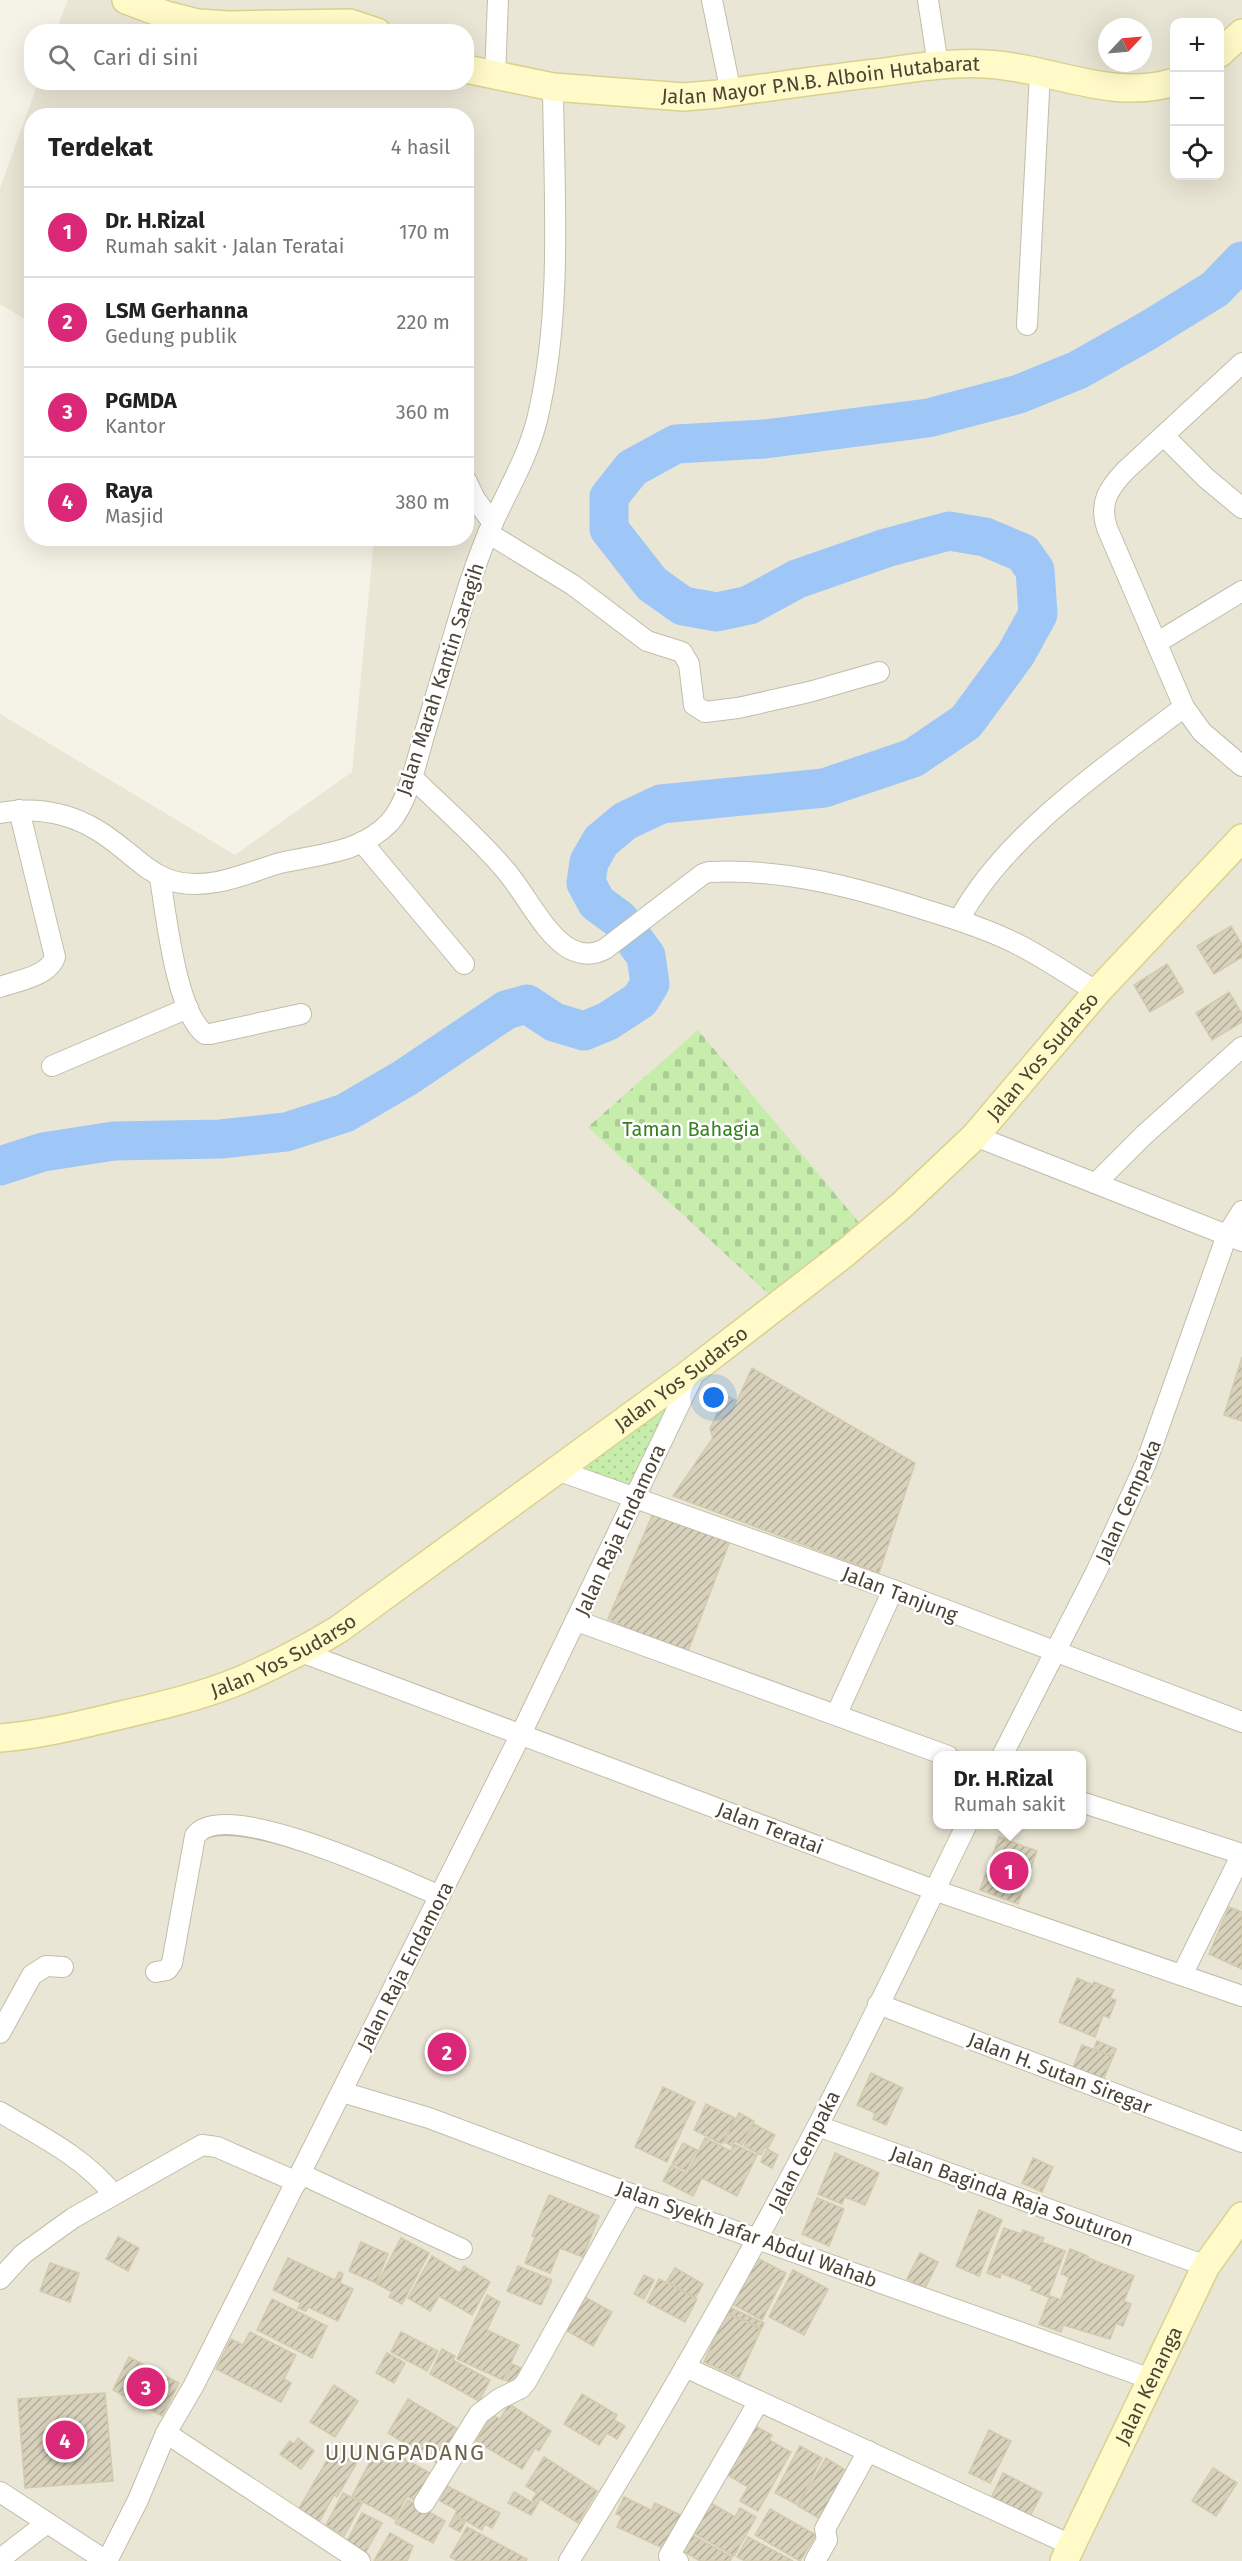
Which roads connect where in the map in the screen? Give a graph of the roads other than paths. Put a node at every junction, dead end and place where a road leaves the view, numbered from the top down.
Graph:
1 (126, 0) edge
2 (498, 0) edge
3 (712, 0) edge
4 (928, 0) edge
5 (213, 24) edge
6 (289, 24) edge
7 (353, 24) edge
8 (1242, 33) edge
9 (1224, 49) edge
10 (938, 65) junction
11 (474, 71) edge
12 (1040, 73) junction
13 (495, 75) junction
14 (1170, 83) edge
15 (554, 87) junction
16 (731, 93) junction
17 (1027, 325) dead end
18 (1242, 363) edge
19 (1164, 436) junction
20 (474, 497) edge
21 (1242, 508) edge
22 (490, 528) junction
23 (1242, 591) edge
24 (1158, 642) junction
25 (879, 672) dead end
26 (1184, 707) junction
27 (1242, 766) edge
28 (412, 777) junction
29 (20, 810) junction
30 (0, 813) edge
31 (1242, 838) edge
32 (362, 842) junction
33 (160, 878) junction
34 (959, 920) junction
35 (464, 964) dead end
36 (0, 987) edge
37 (1097, 992) junction
38 (188, 1008) junction
39 (301, 1014) dead end
40 (1242, 1047) edge
41 (52, 1066) dead end
42 (975, 1136) junction
43 (1096, 1184) junction
44 (1242, 1211) edge
45 (1235, 1238) edge
46 (697, 1368) junction
47 (557, 1470) junction
48 (635, 1497) junction
49 (893, 1590) junction
50 (577, 1621) junction
51 (300, 1652) junction
52 (1055, 1652) junction
53 (837, 1713) junction
54 (1242, 1722) edge
55 (521, 1734) junction
56 (0, 1738) edge
57 (937, 1751) edge
58 (1004, 1751) edge
59 (1086, 1804) edge
60 (964, 1829) edge
61 (1242, 1854) edge
62 (934, 1890) junction
63 (440, 1896) junction
64 (63, 1967) dead end
65 (156, 1972) dead end
66 (1182, 1975) junction
67 (1242, 1996) edge
68 (878, 2004) junction
69 (0, 2033) edge
70 (342, 2092) junction
71 (0, 2112) edge
72 (818, 2126) junction
73 (1242, 2142) edge
74 (299, 2178) junction
75 (631, 2193) junction
76 (113, 2194) junction
77 (1242, 2216) edge
78 (758, 2238) junction
79 (462, 2249) dead end
80 (1206, 2266) junction
81 (0, 2279) edge
82 (685, 2367) junction
83 (1151, 2379) junction
84 (759, 2401) junction
85 (166, 2433) junction
86 (868, 2451) junction
87 (0, 2492) edge
88 (424, 2502) dead end
89 (47, 2523) junction
90 (1069, 2553) edge
91 (0, 2559) edge
92 (671, 2559) edge
93 (106, 2561) edge
94 (360, 2561) edge
95 (569, 2561) edge
96 (816, 2561) edge

1 - 5 street
2 - 13 street
3 - 16 street
4 - 10 street
6 - 7 street
8 - 9 street
10 - 12 street, Jalan Mayor P.N.B. Alboin Hutabarat
10 - 16 street, Jalan Mayor P.N.B. Alboin Hutabarat
11 - 13 street, Jalan Mayor P.N.B. Alboin Hutabarat
12 - 14 street, Jalan Mayor P.N.B. Alboin Hutabarat
12 - 17 street
13 - 15 street, Jalan Mayor P.N.B. Alboin Hutabarat
15 - 16 street, Jalan Mayor P.N.B. Alboin Hutabarat
15 - 22 street, Jalan Marah Kantin Saragih
18 - 19 street
19 - 21 street
19 - 24 street
20 - 22 street
22 - 25 street
22 - 28 street, Jalan Marah Kantin Saragih
23 - 24 street
24 - 26 street
26 - 27 street
26 - 34 street
28 - 32 street, Jalan Marah Kantin Saragih
28 - 34 street
29 - 30 street, Jalan Marah Kantin Saragih
29 - 33 street, Jalan Marah Kantin Saragih
29 - 36 street
31 - 37 street, Jalan Yos Sudarso
32 - 33 street, Jalan Marah Kantin Saragih
32 - 35 street
33 - 38 street
34 - 37 street
37 - 42 street, Jalan Yos Sudarso
38 - 39 street
38 - 41 street
40 - 43 street
42 - 43 street
42 - 46 street, Jalan Yos Sudarso
43 - 45 street
44 - 45 street, Jalan Cempaka
45 - 52 street, Jalan Cempaka
46 - 47 street, Jalan Yos Sudarso
46 - 48 street, Jalan Raja Endamora
47 - 48 street, Jalan Tanjung
47 - 51 street, Jalan Yos Sudarso
48 - 49 street, Jalan Tanjung
48 - 50 street, Jalan Raja Endamora
49 - 52 street, Jalan Tanjung
49 - 53 street
50 - 53 street
50 - 55 street, Jalan Raja Endamora
51 - 55 street, Jalan Teratai
51 - 56 street, Jalan Yos Sudarso
52 - 54 street, Jalan Tanjung
52 - 58 street, Jalan Cempaka
53 - 57 street
55 - 62 street, Jalan Teratai
55 - 63 street, Jalan Raja Endamora
59 - 61 street
60 - 62 street, Jalan Cempaka
61 - 66 street
62 - 66 street, Jalan Teratai
62 - 68 street, Jalan Cempaka
63 - 65 street
63 - 70 street, Jalan Raja Endamora
64 - 69 street
66 - 67 street, Jalan Teratai
68 - 72 street, Jalan Cempaka
68 - 73 street, Jalan H. Sutan Siregar
70 - 74 street, Jalan Raja Endamora
70 - 75 street, Jalan Syekh Jafar Abdul Wahab
71 - 76 street
72 - 78 street, Jalan Cempaka
72 - 80 street, Jalan Baginda Raja Souturon
74 - 76 street
74 - 79 street
74 - 85 street, Jalan Raja Endamora
75 - 78 street, Jalan Syekh Jafar Abdul Wahab
75 - 88 street
76 - 81 street
77 - 80 street, Jalan Kenanga
78 - 82 street, Jalan Cempaka
78 - 83 street, Jalan Syekh Jafar Abdul Wahab
80 - 83 street, Jalan Kenanga
82 - 84 street
82 - 95 street, Jalan Cempaka
83 - 90 street, Jalan Kenanga
84 - 86 street
84 - 92 street
85 - 93 street, Jalan Raja Endamora
85 - 94 street
86 - 90 street
86 - 96 street
87 - 89 street
89 - 91 street
89 - 93 street

